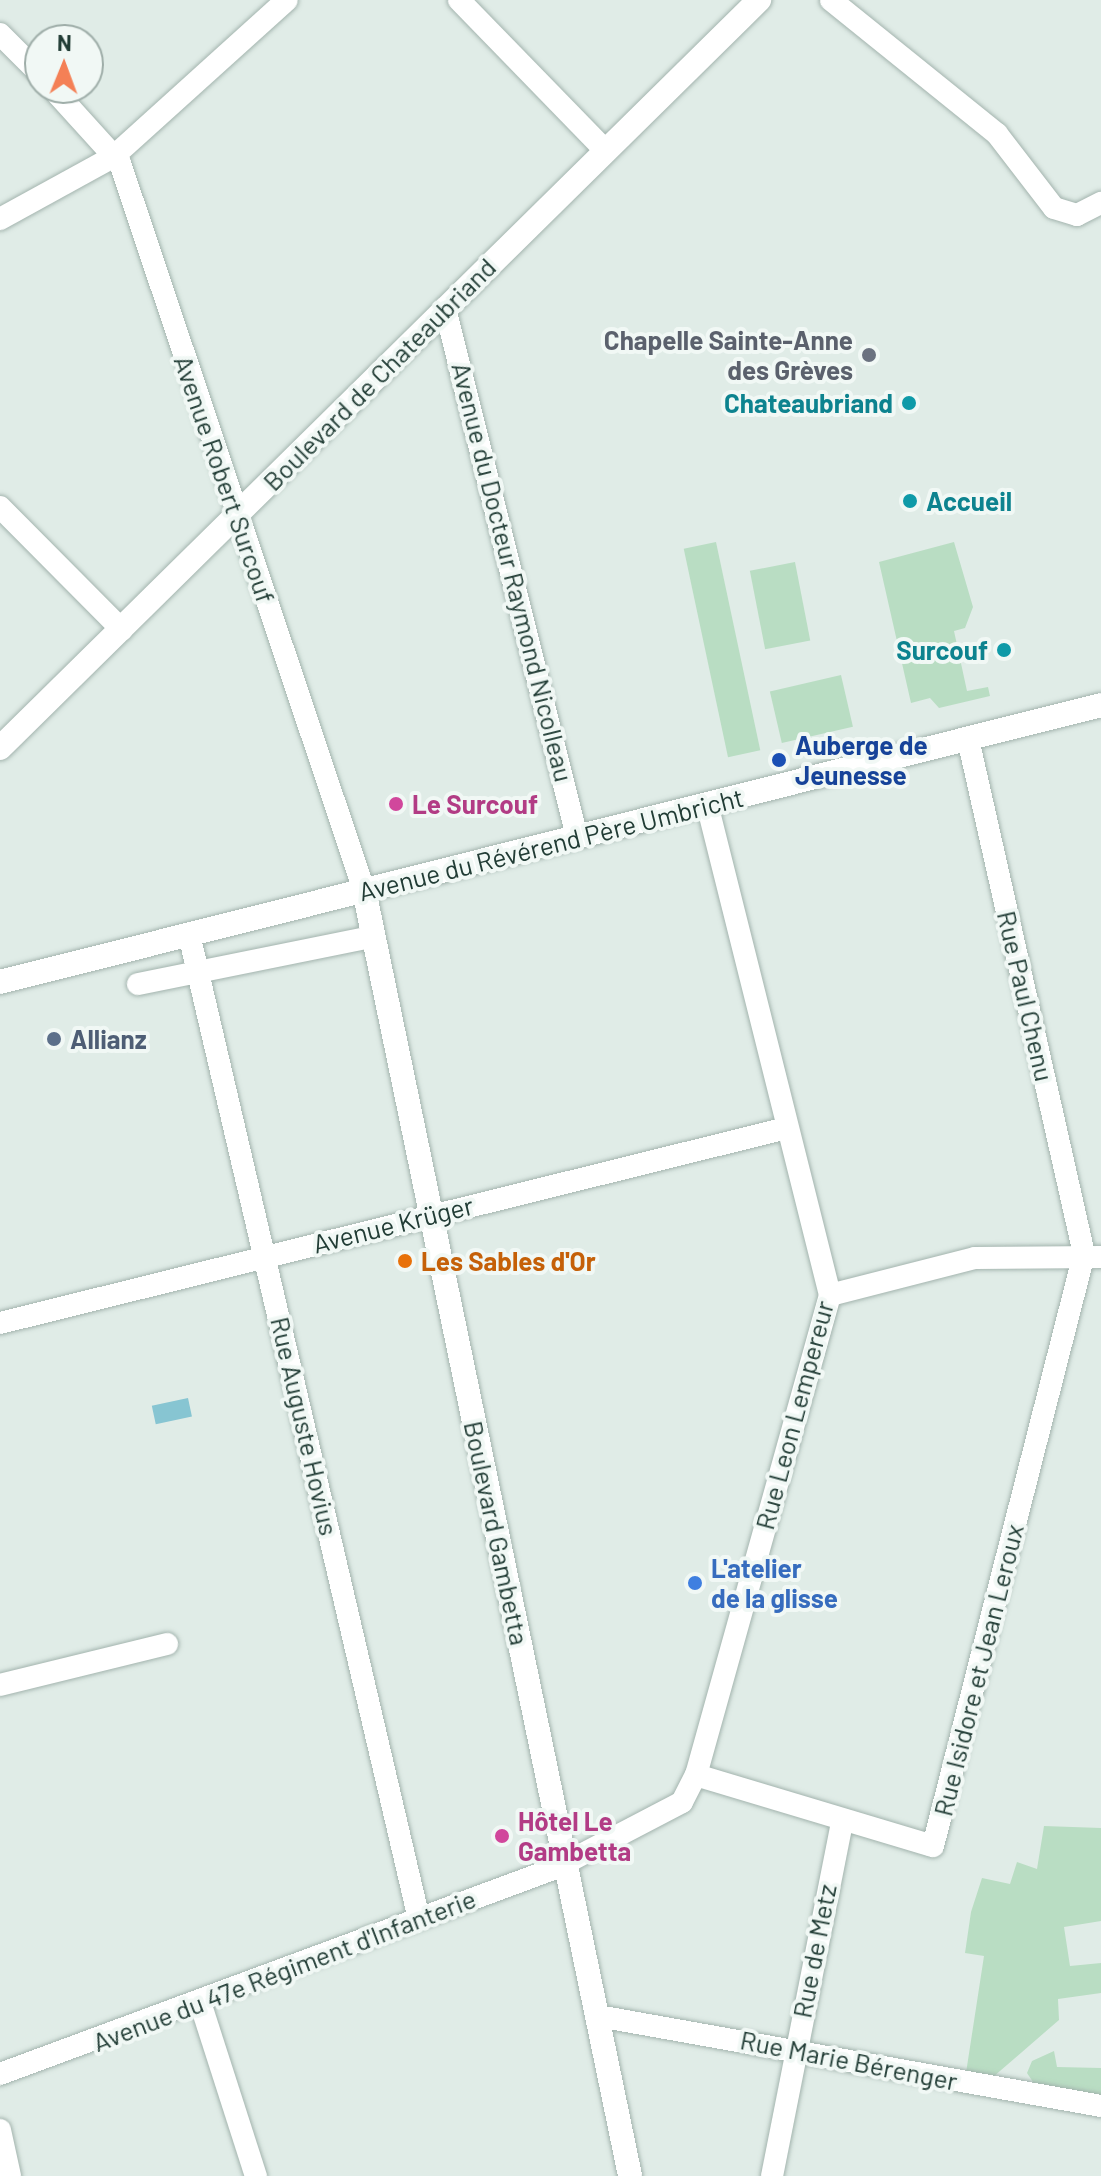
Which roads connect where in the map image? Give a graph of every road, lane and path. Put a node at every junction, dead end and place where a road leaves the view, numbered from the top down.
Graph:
1 (287, 0) edge
2 (459, 0) edge
3 (759, 0) edge
4 (831, 0) edge
5 (0, 34) edge
6 (24, 58) edge
7 (66, 104) edge
8 (605, 150) junction
9 (113, 157) junction
10 (1101, 203) edge
11 (0, 219) edge
12 (445, 308) junction
13 (0, 507) edge
14 (237, 514) junction
15 (122, 630) junction
16 (1101, 705) edge
17 (968, 739) junction
18 (0, 748) edge
19 (707, 804) junction
20 (577, 837) junction
21 (364, 890) junction
22 (189, 934) junction
23 (371, 937) junction
24 (198, 971) junction
25 (0, 982) edge
26 (138, 984) dead end
27 (787, 1128) junction
28 (430, 1215) junction
29 (266, 1256) junction
30 (1092, 1256) edge
31 (830, 1295) junction
32 (0, 1323) edge
33 (167, 1644) dead end
34 (0, 1685) edge
35 (696, 1775) junction
36 (842, 1821) junction
37 (566, 1861) junction
38 (419, 1919) junction
39 (200, 2002) junction
40 (598, 2016) junction
41 (795, 2049) junction
42 (0, 2074) edge
43 (1101, 2106) edge
44 (0, 2130) edge
45 (10, 2176) edge
46 (256, 2176) edge
47 (630, 2176) edge
48 (772, 2176) edge

1 - 9 street
2 - 8 street
3 - 8 main road, Boulevard de Chateaubriand
4 - 10 street
5 - 6 street
7 - 9 street, Avenue Robert Surcouf
8 - 12 main road, Boulevard de Chateaubriand
9 - 11 street
9 - 14 street, Avenue Robert Surcouf
12 - 14 main road, Boulevard de Chateaubriand
12 - 20 street, Avenue du Docteur Raymond Nicolleau
13 - 15 street
14 - 15 main road, Boulevard de Chateaubriand
14 - 21 street, Avenue Robert Surcouf
15 - 18 main road, Boulevard de Chateaubriand
16 - 17 main road, Avenue du Révérend Père Umbricht
17 - 19 main road, Avenue du Révérend Père Umbricht
17 - 30 street, Rue Paul Chenu
19 - 20 main road, Avenue du Révérend Père Umbricht
19 - 27 street, Rue Leon Lempereur
20 - 21 main road, Avenue du Révérend Père Umbricht
21 - 22 main road, Avenue du Révérend Père Umbricht
21 - 23 main road, Boulevard Gambetta
22 - 24 street, Rue Auguste Hovius
22 - 25 main road, Avenue du Révérend Père Umbricht
23 - 24 street
23 - 28 main road, Boulevard Gambetta
24 - 26 street
24 - 29 street, Rue Auguste Hovius
27 - 28 street, Avenue Krüger
27 - 31 street, Rue Leon Lempereur
28 - 29 street, Avenue Krüger
28 - 37 main road, Boulevard Gambetta
29 - 32 street, Avenue Krüger
29 - 38 street, Rue Auguste Hovius
30 - 31 street
30 - 36 street, Rue Isidore et Jean Leroux
31 - 35 street, Rue Leon Lempereur
33 - 34 street
35 - 36 street, Rue Isidore et Jean Leroux
35 - 37 street, Rue Leon Lempereur
36 - 41 street, Rue de Metz
37 - 38 street, Avenue du 47e Régiment d'Infanterie
37 - 40 main road, Boulevard Gambetta
38 - 39 street, Avenue du 47e Régiment d'Infanterie
39 - 42 street, Avenue du 47e Régiment d'Infanterie
39 - 46 street
40 - 41 street, Rue Marie Bérenger
40 - 47 main road, Boulevard Gambetta
41 - 43 street, Rue Marie Bérenger
41 - 48 street, Rue de Metz
44 - 45 street

